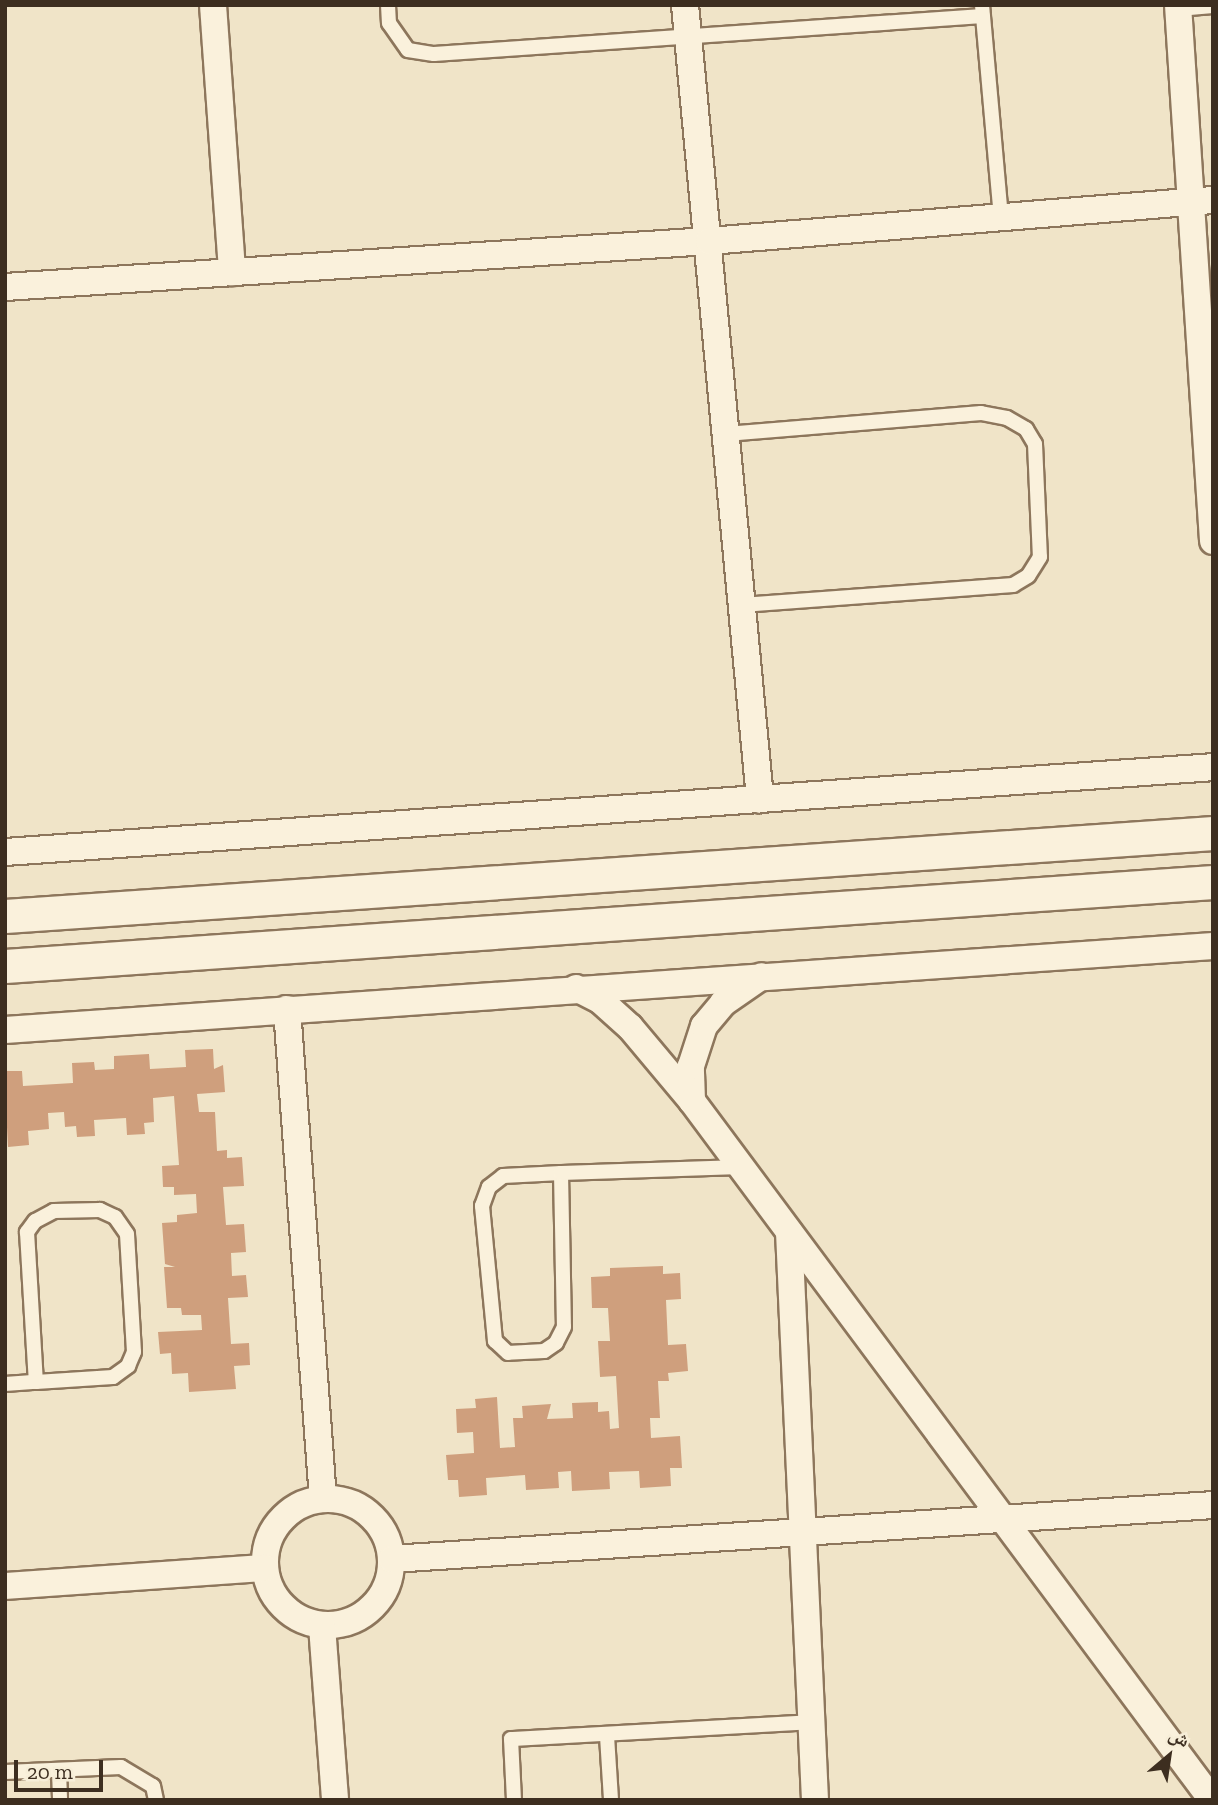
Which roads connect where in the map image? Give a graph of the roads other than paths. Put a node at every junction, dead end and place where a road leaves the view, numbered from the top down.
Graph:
1 (213, 5) edge
2 (388, 5) edge
3 (685, 5) edge
4 (1213, 6) edge
5 (1178, 7) edge
6 (982, 11) edge
7 (687, 38) junction
8 (1201, 202) edge
9 (1001, 218) junction
10 (709, 241) junction
11 (232, 272) junction
12 (5, 287) edge
13 (1208, 399) edge
14 (726, 434) junction
15 (1213, 541) edge
16 (741, 605) junction
17 (1213, 767) edge
18 (760, 799) junction
19 (1213, 833) edge
20 (5, 852) edge
21 (1213, 882) edge
22 (5, 916) edge
23 (1213, 946) edge
24 (5, 965) edge
25 (762, 976) junction
26 (576, 988) junction
27 (287, 1009) junction
28 (5, 1030) edge
29 (692, 1101) junction
30 (741, 1167) junction
31 (561, 1173) junction
32 (789, 1232) junction
33 (36, 1382) junction
34 (5, 1384) edge
35 (323, 1498) junction
36 (1213, 1505) edge
37 (1004, 1519) junction
38 (804, 1532) junction
39 (392, 1559) junction
40 (264, 1568) junction
41 (5, 1586) edge
42 (321, 1626) junction
43 (812, 1722) junction
44 (607, 1736) junction
45 (60, 1770) junction
46 (5, 1773) edge
47 (60, 1800) edge
48 (156, 1800) edge
49 (335, 1800) edge
50 (514, 1800) edge
51 (611, 1800) edge
52 (815, 1800) edge
53 (1212, 1800) edge

1 - 11 street
2 - 7 lane
3 - 7 street
4 - 5 lane
5 - 8 street
6 - 7 lane
6 - 9 lane
7 - 10 street
8 - 9 street
8 - 13 street
9 - 10 street
10 - 11 street
10 - 14 street
11 - 12 street
13 - 15 street
14 - 16 street
14 - 16 lane
16 - 18 street
17 - 18 street
18 - 20 street
19 - 22 street
21 - 24 street
23 - 25 street
25 - 26 street
25 - 29 street
26 - 27 street
26 - 29 street
27 - 28 street
27 - 35 street
29 - 30 street
30 - 31 lane
30 - 32 street
31 - 31 lane
32 - 37 street
32 - 38 street
33 - 33 lane
33 - 34 lane
35 - 39 street
35 - 40 street
36 - 37 street
37 - 38 street
37 - 53 street
38 - 39 street
38 - 43 street
39 - 42 street
40 - 41 street
40 - 42 street
42 - 49 street
43 - 44 lane
43 - 52 street
44 - 50 lane
44 - 51 lane
45 - 46 lane
45 - 47 lane
45 - 48 lane

